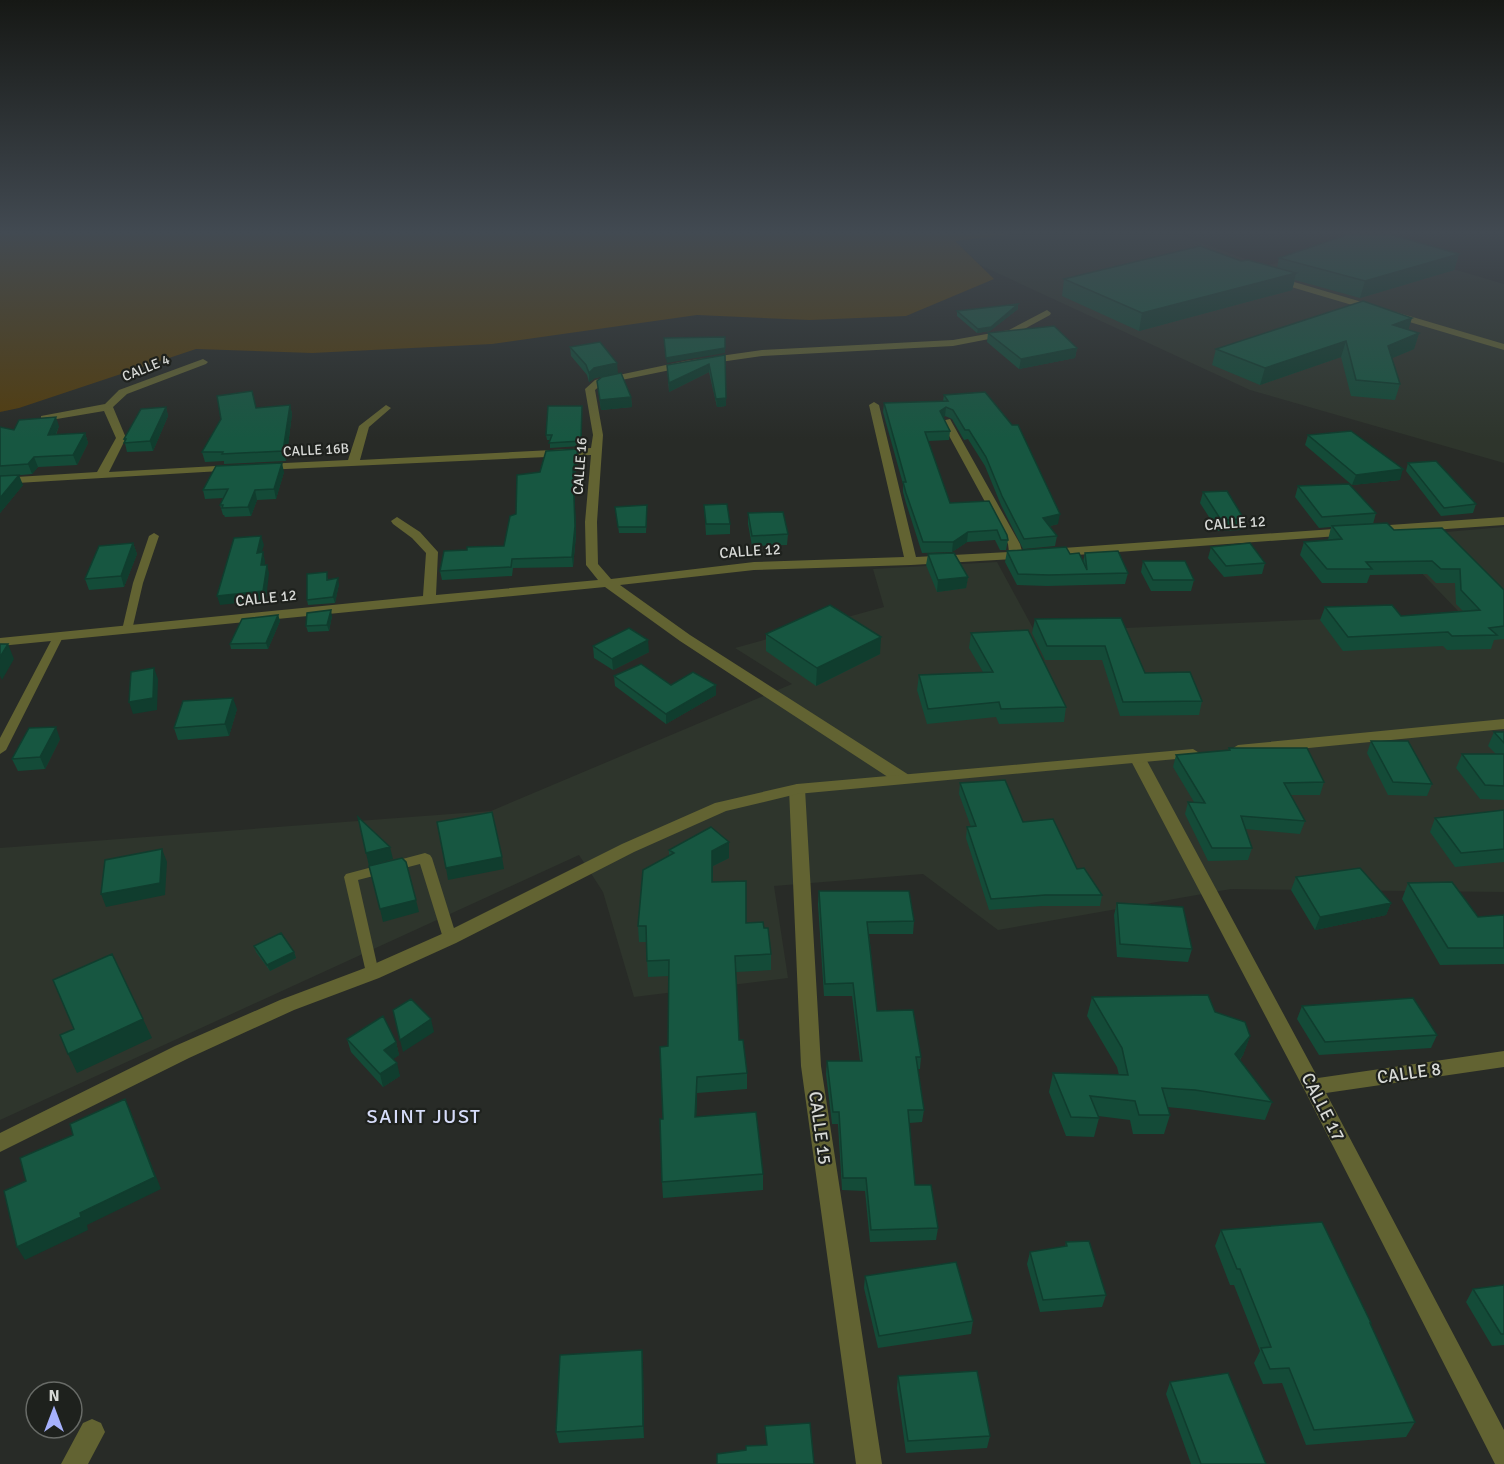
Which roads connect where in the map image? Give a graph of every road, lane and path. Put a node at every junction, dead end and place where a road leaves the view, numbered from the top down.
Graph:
1 (1351, 302) edge
2 (1047, 313) dead end
3 (1504, 347) edge
4 (203, 362) dead end
5 (874, 405) dead end
6 (108, 407) junction
7 (386, 408) dead end
8 (45, 418) edge
9 (946, 421) edge
10 (597, 451) junction
11 (353, 463) junction
12 (101, 476) junction
13 (0, 481) edge
14 (1504, 521) edge
15 (397, 522) dead end
16 (154, 537) dead end
17 (1017, 555) junction
18 (911, 561) junction
19 (608, 583) junction
20 (429, 600) junction
21 (127, 630) junction
22 (58, 637) junction
23 (0, 642) edge
24 (1504, 724) edge
25 (0, 750) edge
26 (1138, 759) junction
27 (903, 779) junction
28 (798, 789) junction
29 (450, 938) junction
30 (372, 973) junction
31 (1504, 1059) edge
32 (1313, 1087) junction
33 (0, 1143) edge
34 (92, 1432) dead end
35 (1504, 1456) edge
36 (74, 1464) edge
37 (868, 1464) edge

1 - 3 street
2 - 10 street, CALLE 16
4 - 6 street, CALLE 4
5 - 18 street
6 - 8 street
6 - 12 street
7 - 11 street
9 - 17 street
10 - 11 street, CALLE 16B
10 - 19 street, CALLE 16
11 - 12 street, CALLE 16B
12 - 13 street, CALLE 16B
14 - 17 street, CALLE 12
15 - 20 street
16 - 21 lane
17 - 18 street, CALLE 12
18 - 19 street, CALLE 12
19 - 20 street, CALLE 12
19 - 27 street, CALLE 16
20 - 21 street, CALLE 12
21 - 22 street, CALLE 12
22 - 23 street, CALLE 12
22 - 25 lane
24 - 26 street
26 - 27 street
26 - 32 street, CALLE 17
27 - 28 street
28 - 29 street
28 - 37 street, CALLE 15
29 - 30 street
29 - 30 lane
30 - 33 street
31 - 32 street, CALLE 8
32 - 35 street, CALLE 17
34 - 36 street

